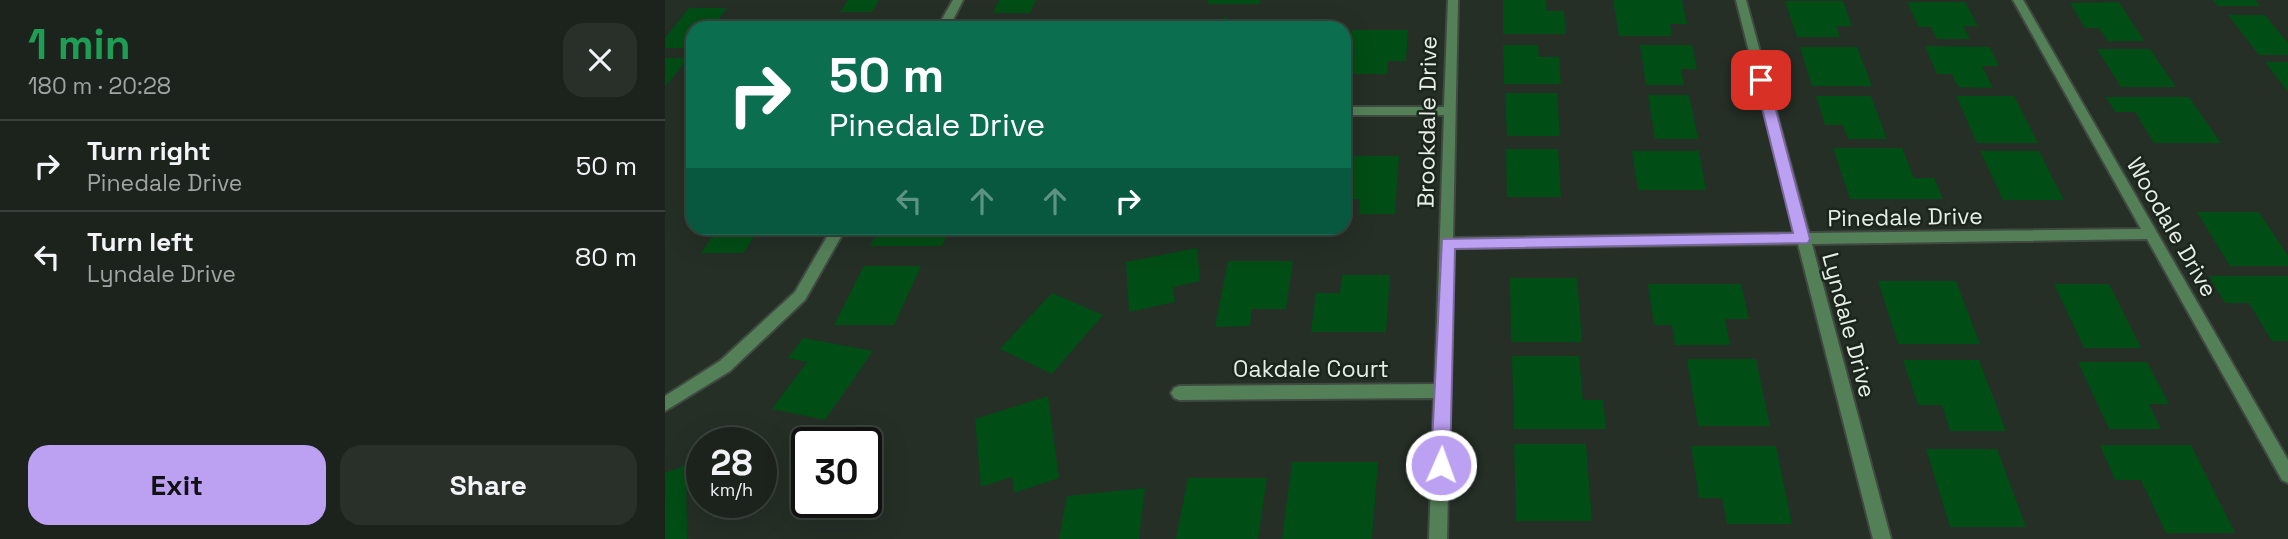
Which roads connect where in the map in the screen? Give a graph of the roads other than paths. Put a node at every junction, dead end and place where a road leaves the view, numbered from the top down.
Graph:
1 (958, 0) edge
2 (1453, 0) edge
3 (1741, 0) edge
4 (2018, 0) edge
5 (947, 21) edge
6 (1351, 111) edge
7 (1451, 111) junction
8 (2153, 234) junction
9 (835, 235) edge
10 (1803, 239) junction
11 (1447, 243) junction
12 (1443, 391) junction
13 (1179, 393) dead end
14 (665, 404) edge
15 (2288, 475) edge
16 (1438, 539) edge
17 (1882, 539) edge

1 - 5 street
2 - 7 street, Brookdale Drive
3 - 10 street, Lyndale Drive
4 - 8 street, Woodale Drive
6 - 7 street
7 - 11 street, Brookdale Drive
8 - 10 street, Pinedale Drive
8 - 15 street, Woodale Drive
9 - 14 street
10 - 11 street, Pinedale Drive
10 - 17 street, Lyndale Drive
11 - 12 street, Brookdale Drive
12 - 13 street, Oakdale Court
12 - 16 street, Brookdale Drive

